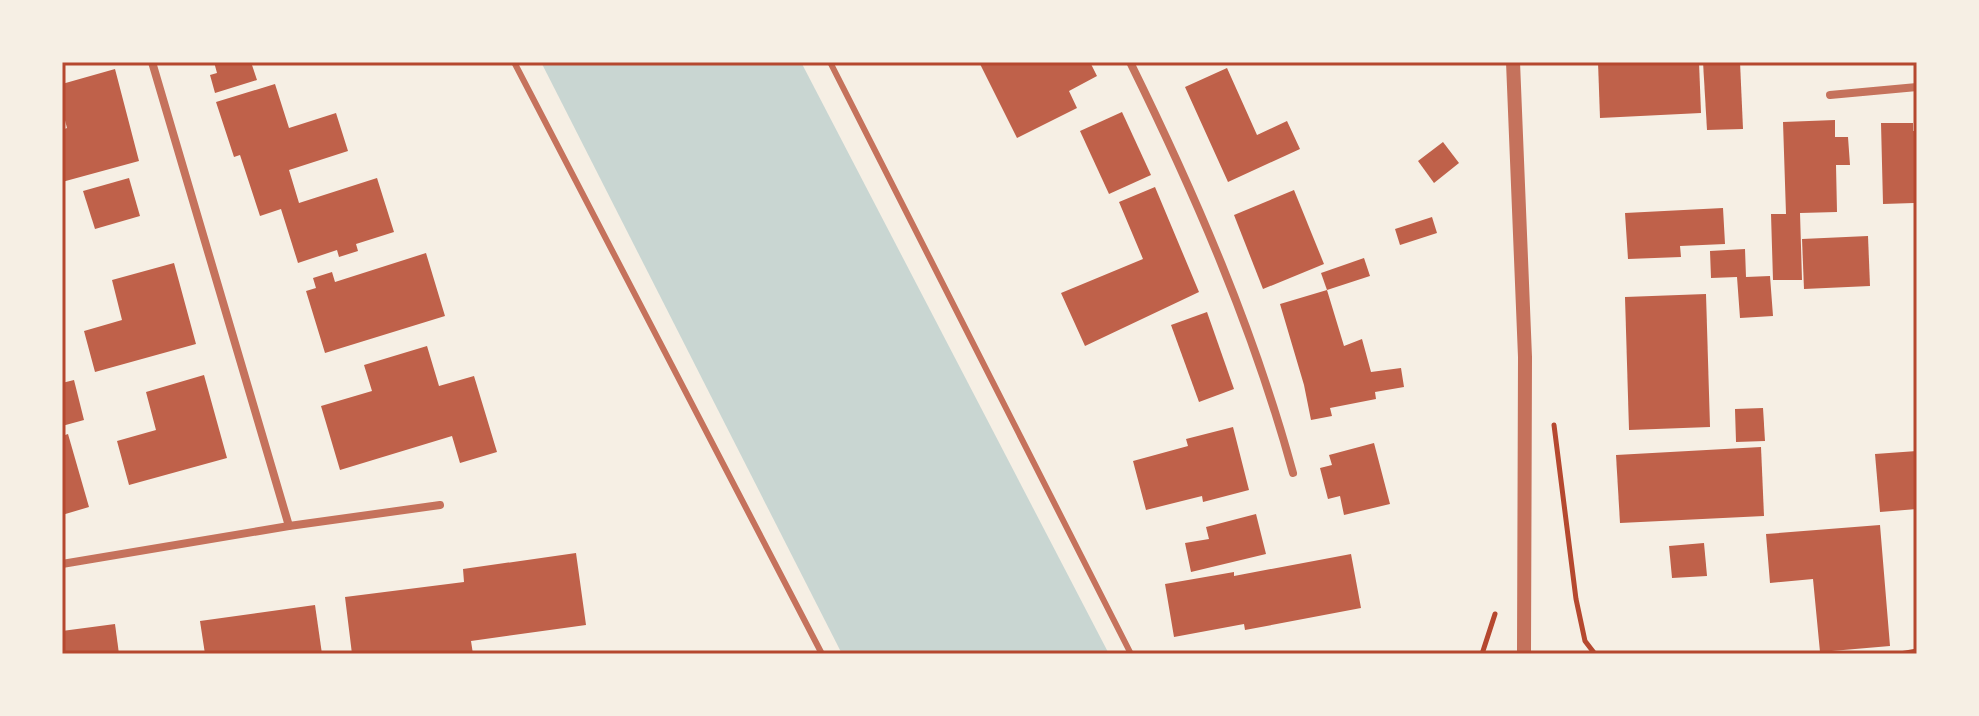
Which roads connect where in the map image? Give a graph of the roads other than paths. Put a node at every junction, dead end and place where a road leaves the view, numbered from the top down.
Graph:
1 (152, 62) edge
2 (514, 62) edge
3 (830, 62) edge
4 (1130, 62) edge
5 (1513, 62) edge
6 (1917, 87) edge
7 (1830, 95) dead end
8 (1293, 473) dead end
9 (440, 505) dead end
10 (289, 526) junction
11 (62, 564) edge
12 (822, 654) edge
13 (1131, 654) edge
14 (1524, 654) edge

1 - 10 street
2 - 12 lane
3 - 13 lane
4 - 8 street
5 - 14 street
6 - 7 street
9 - 10 street
10 - 11 street

